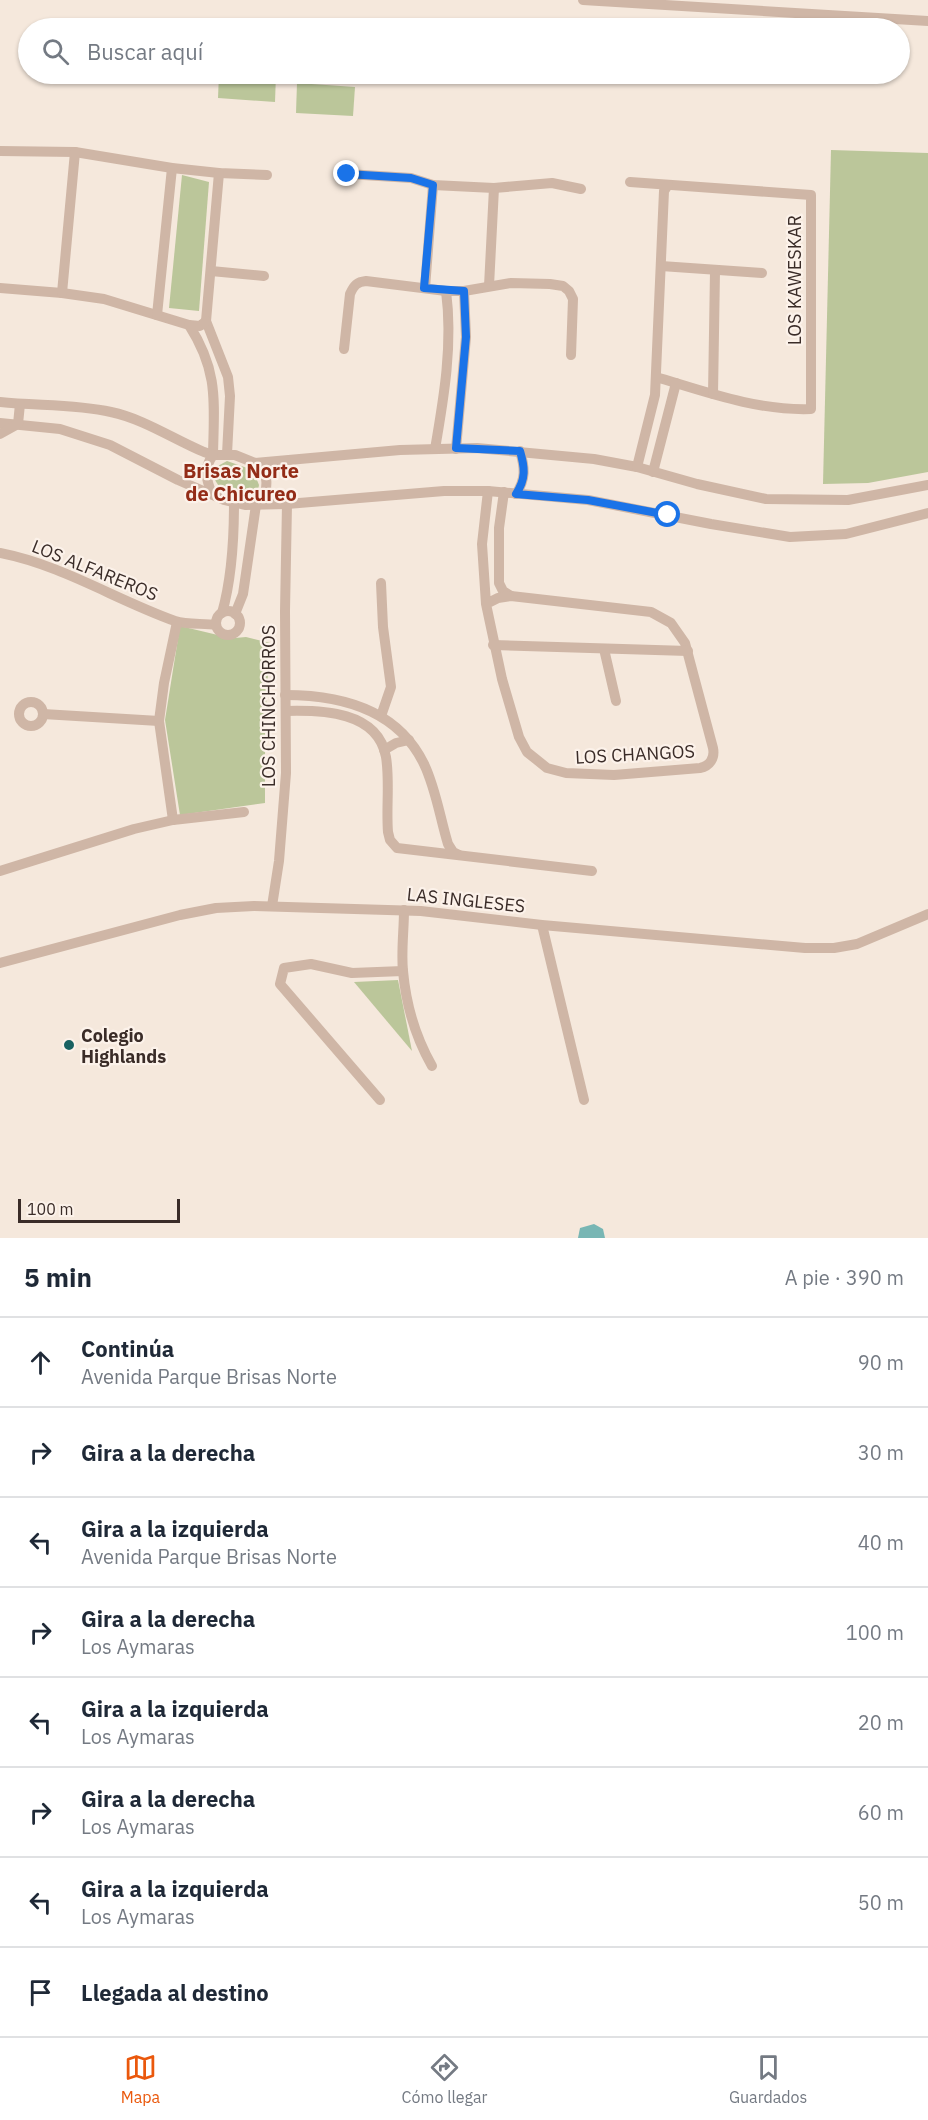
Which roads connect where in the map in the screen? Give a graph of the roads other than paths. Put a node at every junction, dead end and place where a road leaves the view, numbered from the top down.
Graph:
1 (583, 0) edge
2 (879, 18) edge
3 (910, 20) edge
4 (928, 21) edge
5 (0, 151) edge
6 (75, 152) junction
7 (172, 168) junction
8 (219, 173) junction
9 (347, 174) dead end
10 (267, 175) dead end
11 (630, 182) dead end
12 (433, 185) junction
13 (668, 185) junction
14 (494, 188) junction
15 (580, 189) dead end
16 (661, 266) junction
17 (211, 271) junction
18 (715, 271) junction
19 (762, 273) dead end
20 (264, 276) dead end
21 (489, 286) junction
22 (0, 288) edge
23 (424, 288) junction
24 (446, 291) junction
25 (464, 291) junction
26 (62, 292) junction
27 (157, 315) junction
28 (206, 321) junction
29 (189, 325) junction
30 (344, 349) dead end
31 (571, 355) dead end
32 (656, 377) junction
33 (676, 383) junction
34 (713, 394) junction
35 (0, 402) edge
36 (20, 404) junction
37 (0, 423) edge
38 (18, 424) junction
39 (0, 434) edge
40 (456, 448) junction
41 (435, 449) junction
42 (520, 451) junction
43 (227, 454) junction
44 (213, 455) junction
45 (255, 463) junction
46 (637, 467) junction
47 (653, 472) junction
48 (928, 485) edge
49 (488, 491) junction
50 (504, 492) junction
51 (212, 494) junction
52 (516, 494) junction
53 (234, 503) junction
54 (287, 504) junction
55 (259, 505) junction
56 (928, 513) edge
57 (0, 553) edge
58 (381, 583) dead end
59 (511, 596) junction
60 (486, 604) junction
61 (222, 613) junction
62 (235, 614) junction
63 (177, 622) junction
64 (216, 625) junction
65 (493, 645) junction
66 (604, 648) junction
67 (688, 651) junction
68 (285, 695) junction
69 (616, 701) dead end
70 (286, 711) junction
71 (43, 714) dead end
72 (381, 716) junction
73 (159, 721) junction
74 (409, 740) junction
75 (384, 750) junction
76 (244, 812) dead end
77 (174, 820) junction
78 (445, 834) junction
79 (429, 852) junction
80 (459, 856) junction
81 (0, 871) edge
82 (592, 871) dead end
83 (272, 906) junction
84 (404, 910) junction
85 (928, 914) edge
86 (542, 925) junction
87 (0, 963) edge
88 (403, 971) junction
89 (432, 1066) dead end
90 (380, 1100) dead end
91 (584, 1100) dead end

1 - 2 street
3 - 4 street
5 - 6 street
6 - 7 street
6 - 26 street
7 - 8 street
7 - 27 street
8 - 10 street
8 - 17 street
9 - 12 street
11 - 13 street, LOS KAWESKAR
12 - 14 street
12 - 23 street
13 - 16 street
13 - 34 street, LOS KAWESKAR
14 - 15 street
14 - 21 street
16 - 18 street, LOS KAWESKAR
16 - 32 street
17 - 20 street
17 - 28 street
18 - 19 street, LOS KAWESKAR
18 - 34 street
21 - 25 street
21 - 31 street
22 - 26 street
23 - 24 street
23 - 30 street
24 - 25 street
24 - 41 street
25 - 40 street
26 - 27 street
27 - 29 street
28 - 29 street
28 - 43 street
29 - 44 street
32 - 33 street, LOS KAWESKAR
32 - 46 street
33 - 34 street, LOS KAWESKAR
33 - 47 street
35 - 36 street
36 - 38 street
36 - 44 street
37 - 38 street
38 - 39 street
38 - 51 street
40 - 41 street
40 - 42 street
41 - 45 street
42 - 46 street
42 - 52 street
43 - 44 street
43 - 45 street
44 - 51 street
45 - 55 street
46 - 47 street
47 - 48 street
49 - 50 street
49 - 54 street
49 - 60 street, LOS CHANGOS
50 - 52 street
50 - 59 street
51 - 53 street
52 - 56 street
53 - 55 street
53 - 61 street
54 - 55 street
54 - 68 street, LOS CHINCHORROS
55 - 62 street
57 - 63 street, LOS ALFAREROS
58 - 72 street
59 - 60 street, LOS CHANGOS
59 - 67 street, LOS CHANGOS
60 - 65 street, LOS CHANGOS
61 - 62 street
61 - 64 street
62 - 64 street
63 - 64 street, LOS ALFAREROS
63 - 73 street
65 - 66 street
65 - 67 street, LOS CHANGOS
66 - 67 street
66 - 69 street
68 - 70 street, LOS CHINCHORROS
68 - 72 street
70 - 75 street
70 - 83 street, LOS CHINCHORROS
71 - 73 street
72 - 74 street
73 - 77 street
74 - 75 street
74 - 78 street
75 - 79 street
76 - 77 street
77 - 81 street
78 - 79 street
78 - 80 street
79 - 80 street
80 - 82 street
83 - 84 street, LAS INGLESES
83 - 87 street, LAS INGLESES
84 - 86 street, LAS INGLESES
84 - 88 street
85 - 86 street, LAS INGLESES
86 - 91 street
88 - 89 street
88 - 90 street

